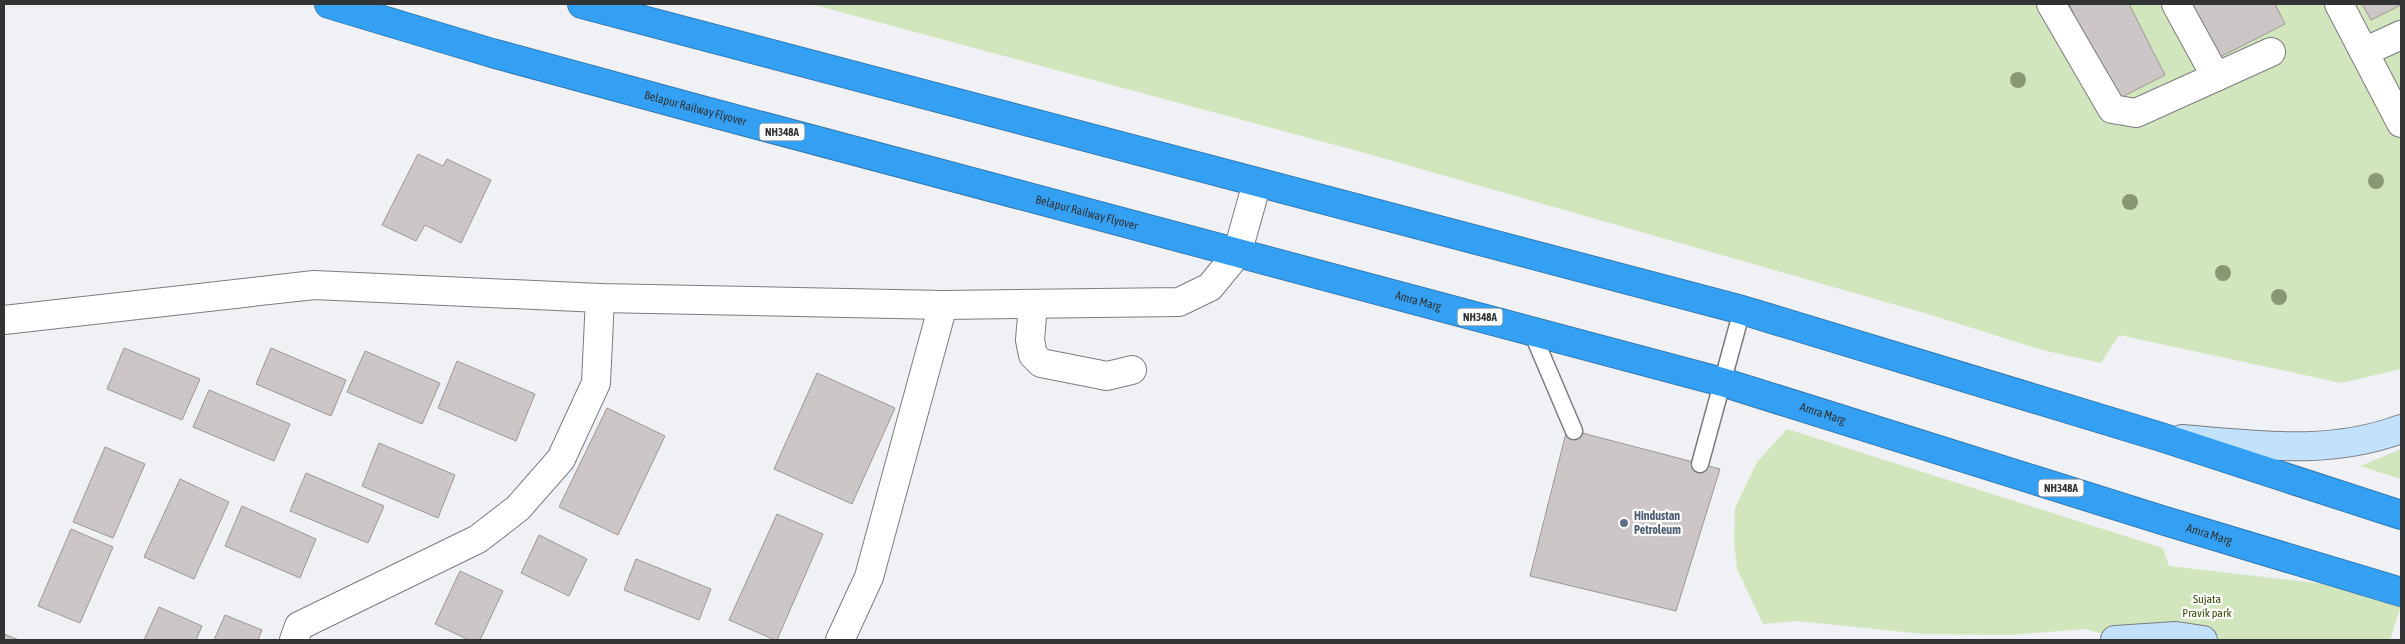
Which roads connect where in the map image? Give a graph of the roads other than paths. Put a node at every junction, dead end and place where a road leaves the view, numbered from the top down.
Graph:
1 (328, 4) edge
2 (582, 4) edge
3 (2051, 4) edge
4 (2176, 4) edge
5 (2339, 4) edge
6 (2401, 35) edge
7 (2271, 52) dead end
8 (2364, 52) junction
9 (2216, 77) junction
10 (2401, 123) edge
11 (1257, 183) junction
12 (1237, 254) junction
13 (600, 298) junction
14 (1033, 304) junction
15 (943, 305) junction
16 (1742, 310) junction
17 (4, 320) edge
18 (1530, 330) junction
19 (1132, 370) dead end
20 (1722, 382) junction
21 (2401, 429) edge
22 (1574, 431) dead end
23 (2161, 437) junction
24 (1700, 464) dead end
25 (2401, 515) edge
26 (2401, 592) edge
27 (294, 640) edge
28 (840, 640) edge
29 (2115, 640) edge
30 (2203, 640) edge

1 - 12 highway, Belapur Railway Flyover / NH348A
2 - 11 highway
3 - 9 street
4 - 9 street
5 - 8 street
6 - 8 street
7 - 9 street
8 - 10 street
11 - 12 street
11 - 16 highway
12 - 14 street
12 - 18 highway, Amra Marg / NH348A
13 - 15 street
13 - 17 street
13 - 27 street
14 - 15 street
14 - 19 street
15 - 28 street
16 - 20 lane
16 - 23 highway
18 - 20 highway, Amra Marg / NH348A
18 - 22 lane
20 - 24 lane
20 - 26 highway, Amra Marg / NH348A
21 - 23 main road
23 - 25 highway
29 - 30 main road

